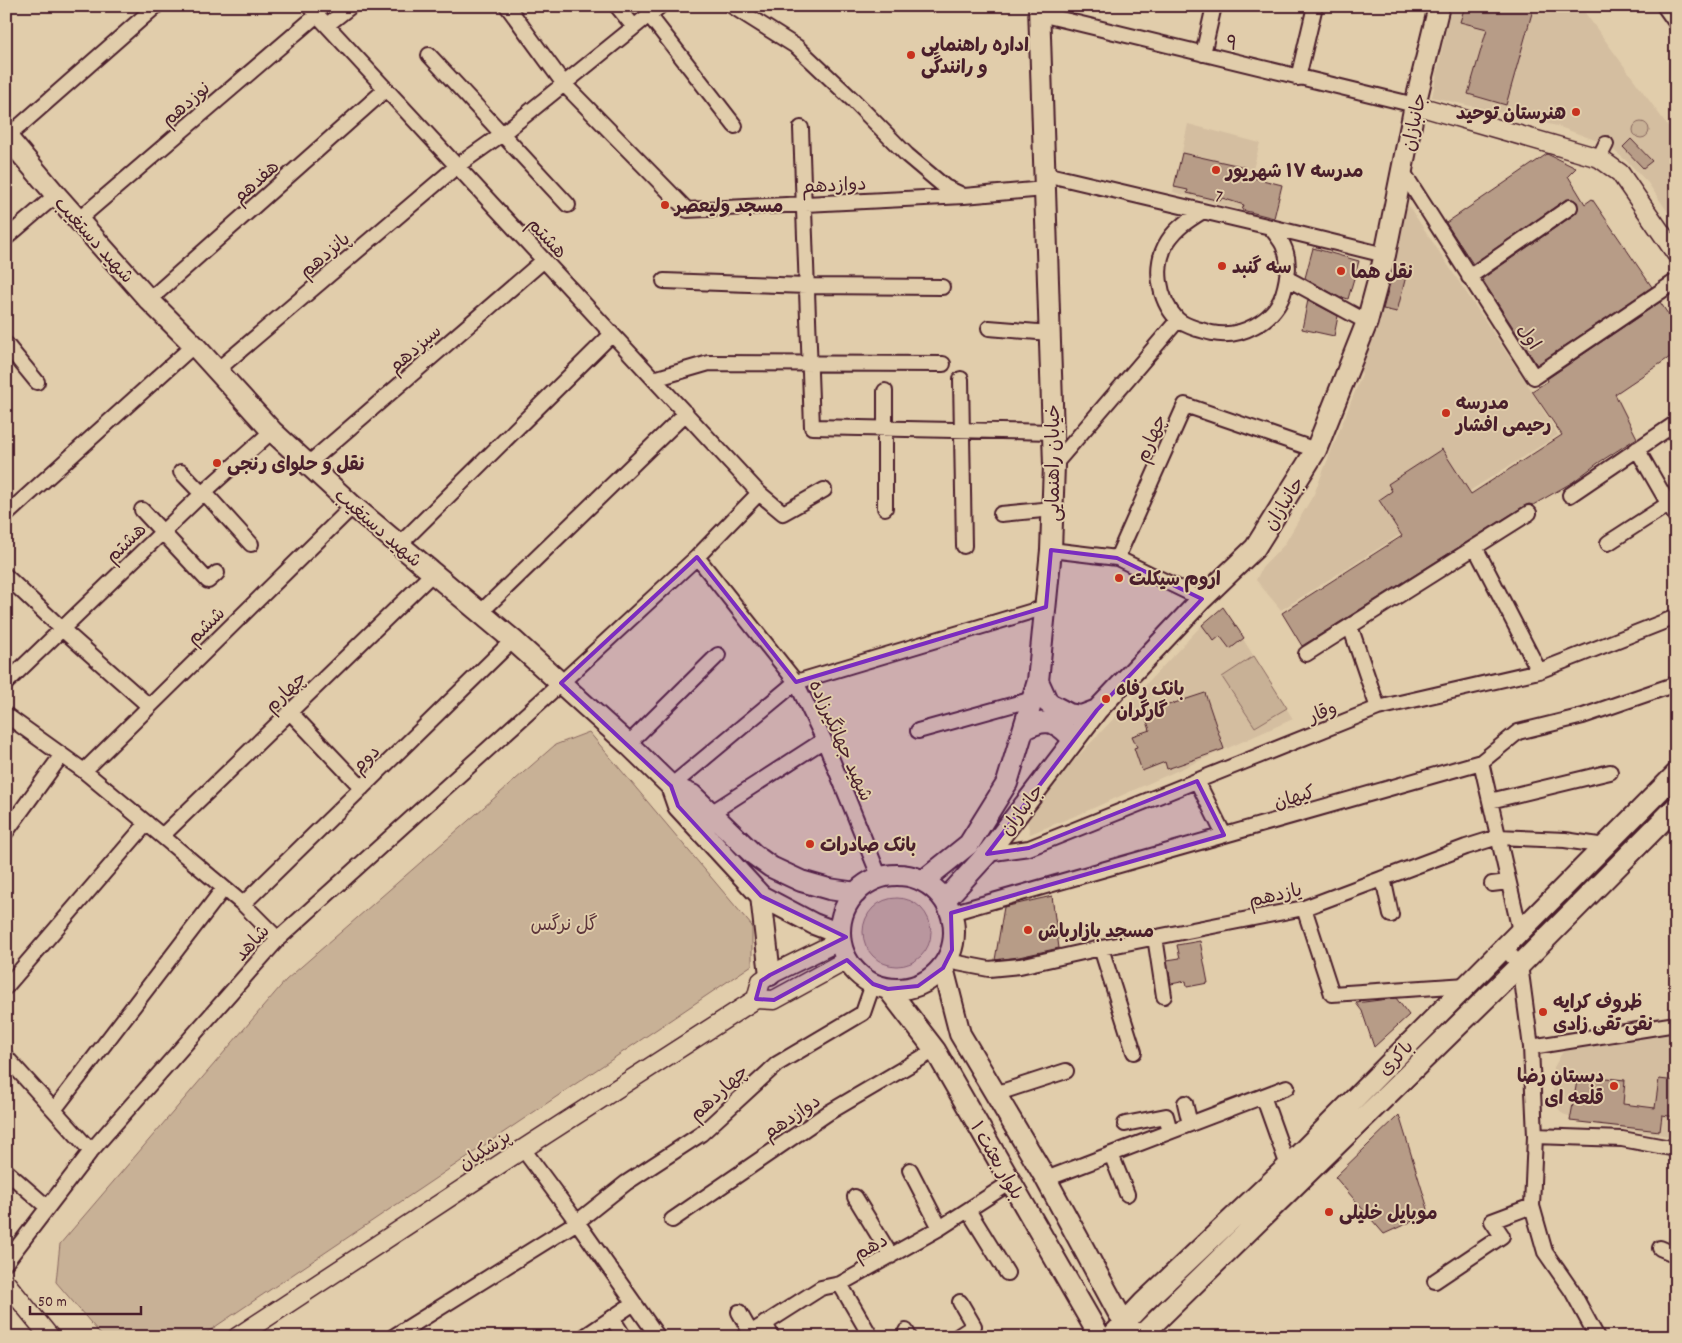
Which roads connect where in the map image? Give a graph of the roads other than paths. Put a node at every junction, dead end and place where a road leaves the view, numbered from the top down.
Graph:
1 (156, 6) edge
2 (351, 6) edge
3 (507, 6) edge
4 (617, 6) edge
5 (732, 6) edge
6 (1214, 6) edge
7 (1315, 6) edge
8 (1439, 6) edge
9 (1664, 6) edge
10 (1040, 10) edge
11 (654, 11) edge
12 (318, 16) edge
13 (1676, 23) edge
14 (634, 27) junction
15 (1203, 54) junction
16 (429, 56) dead end
17 (1298, 78) junction
18 (564, 84) junction
19 (386, 89) junction
20 (1416, 105) junction
21 (735, 126) dead end
22 (801, 128) dead end
23 (502, 134) junction
24 (7, 137) edge
25 (457, 166) junction
26 (1403, 172) junction
27 (1045, 182) junction
28 (56, 196) junction
29 (964, 196) junction
30 (804, 204) junction
31 (568, 205) dead end
32 (1570, 207) dead end
33 (1203, 211) junction
34 (78, 220) junction
35 (1270, 226) junction
36 (6, 238) edge
37 (1676, 254) edge
38 (1385, 255) junction
39 (544, 260) junction
40 (1469, 277) junction
41 (1288, 279) junction
42 (664, 281) dead end
43 (1676, 281) edge
44 (807, 286) junction
45 (942, 287) dead end
46 (149, 300) junction
47 (1178, 320) junction
48 (1367, 322) junction
49 (989, 328) dead end
50 (1050, 332) junction
51 (612, 334) junction
52 (6, 344) edge
53 (194, 346) junction
54 (810, 363) junction
55 (943, 364) dead end
56 (216, 370) junction
57 (654, 379) junction
58 (961, 379) dead end
59 (38, 382) dead end
60 (885, 391) dead end
61 (686, 413) junction
62 (1676, 423) edge
63 (886, 428) junction
64 (962, 430) junction
65 (272, 431) junction
66 (1054, 432) junction
67 (1637, 449) junction
68 (1316, 450) junction
69 (308, 464) junction
70 (1054, 465) junction
71 (181, 472) dead end
72 (824, 490) dead end
73 (203, 493) junction
74 (759, 493) junction
75 (1570, 495) dead end
76 (1672, 501) edge
77 (353, 506) junction
78 (885, 508) dead end
79 (1053, 509) junction
80 (142, 510) dead end
81 (1529, 513) dead end
82 (1001, 514) dead end
83 (6, 515) edge
84 (1676, 517) edge
85 (162, 532) junction
86 (1608, 543) dead end
87 (251, 544) dead end
88 (400, 544) junction
89 (964, 546) dead end
90 (1475, 547) junction
91 (1050, 550) junction
92 (697, 557) junction
93 (1117, 558) junction
94 (217, 573) dead end
95 (433, 573) junction
96 (6, 576) edge
97 (1202, 599) junction
98 (1046, 607) junction
99 (481, 612) junction
100 (1676, 617) edge
101 (1350, 626) junction
102 (62, 629) junction
103 (513, 640) junction
104 (1306, 654) dead end
105 (718, 655) dead end
106 (1539, 671) junction
107 (796, 682) junction
108 (6, 683) edge
109 (561, 683) junction
110 (1676, 684) edge
111 (1036, 690) junction
112 (149, 706) junction
113 (1378, 708) junction
114 (1097, 710) junction
115 (290, 712) junction
116 (6, 716) edge
117 (1024, 729) junction
118 (918, 731) dead end
119 (824, 740) junction
120 (628, 744) junction
121 (1071, 744) junction
122 (61, 756) junction
123 (1481, 762) junction
124 (84, 771) junction
125 (1610, 772) dead end
126 (1676, 774) edge
127 (1197, 782) junction
128 (671, 786) junction
129 (362, 788) junction
130 (1490, 801) junction
131 (1676, 807) edge
132 (711, 812) junction
133 (147, 824) junction
134 (6, 832) edge
135 (1224, 835) junction
136 (162, 836) junction
137 (1498, 837) junction
138 (1605, 846) junction
139 (988, 854) junction
140 (880, 878) junction
141 (1384, 878) junction
142 (923, 881) junction
143 (1508, 882) junction
144 (1492, 884) dead end
145 (224, 888) junction
146 (856, 893) junction
147 (761, 896) junction
148 (243, 904) junction
149 (948, 906) junction
150 (1304, 908) junction
151 (1391, 915) dead end
152 (1520, 932) junction
153 (840, 937) junction
154 (1155, 937) junction
155 (278, 939) junction
156 (1100, 948) junction
157 (1504, 948) junction
158 (847, 960) junction
159 (945, 965) junction
160 (1520, 965) junction
161 (770, 975) junction
162 (1467, 985) junction
163 (881, 986) junction
164 (6, 987) edge
165 (1164, 996) dead end
166 (756, 999) junction
167 (1676, 1024) edge
168 (1531, 1047) junction
169 (935, 1050) junction
170 (1134, 1052) dead end
171 (6, 1057) edge
172 (1066, 1072) dead end
173 (1287, 1087) dead end
174 (995, 1094) junction
175 (1263, 1096) junction
176 (1185, 1102) dead end
177 (54, 1110) junction
178 (1125, 1124) dead end
179 (1190, 1124) junction
180 (1170, 1131) junction
181 (1535, 1136) junction
182 (523, 1149) junction
183 (1676, 1149) edge
184 (91, 1151) junction
185 (1111, 1154) junction
186 (1288, 1166) junction
187 (910, 1170) dead end
188 (6, 1171) edge
189 (1046, 1178) junction
190 (1011, 1182) junction
191 (1127, 1194) dead end
192 (855, 1197) dead end
193 (1532, 1206) junction
194 (47, 1207) junction
195 (968, 1210) junction
196 (672, 1220) dead end
197 (577, 1222) junction
198 (940, 1228) junction
199 (1660, 1248) dead end
200 (1676, 1255) edge
201 (891, 1256) junction
202 (6, 1262) edge
203 (1007, 1273) dead end
204 (1435, 1281) dead end
205 (6, 1283) edge
206 (840, 1284) junction
207 (960, 1302) dead end
208 (634, 1303) junction
209 (738, 1312) dead end
210 (612, 1318) junction
211 (1125, 1322) junction
212 (765, 1323) junction
213 (748, 1335) edge
214 (50, 1337) edge
215 (236, 1337) edge
216 (393, 1337) edge
217 (584, 1337) edge
218 (624, 1337) edge
219 (658, 1337) edge
220 (772, 1337) edge
221 (871, 1337) edge
222 (957, 1337) edge
223 (1100, 1337) edge
224 (1111, 1337) edge
225 (1140, 1337) edge
226 (1597, 1337) edge

1 - 24 street
2 - 12 street, نوزدهم
3 - 18 street, دوازدهم
4 - 14 street
5 - 29 street
6 - 15 street
7 - 17 street
8 - 20 main road, جانبازان
9 - 13 street
10 - 15 street, ۹
10 - 27 main road, خیابان راهنمایی
11 - 14 street
11 - 21 street
12 - 19 street, هشتم
12 - 34 street, نوزدهم
14 - 18 street
15 - 17 street, ۹
16 - 23 street
17 - 20 street, ۹
18 - 23 street
18 - 30 street, دوازدهم
19 - 25 street, هشتم
19 - 46 street, هفدهم
20 - 26 main road, جانبازان
20 - 37 street
22 - 30 street
23 - 25 street
23 - 31 street
24 - 28 main road, شهید دستغیب
25 - 39 street, هشتم
25 - 56 street, پانزدهم
26 - 38 main road, جانبازان
26 - 40 street, اول
27 - 29 street, دوازدهم
27 - 33 street, 7
27 - 50 main road, خیابان راهنمایی
28 - 34 main road, شهید دستغیب
28 - 36 street
29 - 30 street, دوازدهم
30 - 44 street
32 - 40 street
33 - 35 street, 7
33 - 47 street
34 - 46 main road, شهید دستغیب
35 - 38 street, 7
35 - 41 street
38 - 48 main road, جانبازان
39 - 51 street, هشتم
39 - 69 street, سیزدهم
40 - 43 street, اول
41 - 47 street
41 - 48 street
42 - 44 street
44 - 45 street
44 - 54 street
46 - 53 main road, شهید دستغیب
47 - 70 street
48 - 68 main road, جانبازان
49 - 50 street
50 - 66 main road, خیابان راهنمایی
51 - 57 street, هشتم
51 - 88 street
52 - 59 street
53 - 56 main road, شهید دستغیب
53 - 83 street
54 - 55 street
54 - 57 street
54 - 63 street
56 - 65 main road, شهید دستغیب
57 - 61 street, هشتم
58 - 64 street
60 - 63 street
61 - 74 street, هشتم
61 - 99 street
62 - 67 street
63 - 64 street
63 - 78 street
64 - 66 street
64 - 89 street
65 - 69 main road, شهید دستغیب
65 - 73 street, هشتم
66 - 70 main road, خیابان راهنمایی
67 - 75 street
67 - 76 street
68 - 93 street, چهارم
68 - 97 main road, جانبازان
69 - 77 main road, شهید دستغیب
70 - 79 main road, خیابان راهنمایی
71 - 73 street
72 - 74 street, هشتم
73 - 85 street, هشتم
73 - 87 street
74 - 92 street, شاهد
76 - 84 street
76 - 86 street
77 - 88 main road, شهید دستغیب
77 - 112 street, ششم
79 - 82 street
79 - 91 main road, خیابان راهنمایی
80 - 85 street
81 - 90 street
85 - 94 street
85 - 102 street, هشتم
88 - 95 main road, شهید دستغیب
90 - 101 street
90 - 106 street
91 - 93 street
91 - 98 main road, خیابان راهنمایی
92 - 107 street, شهید جهانگیرزاده
92 - 109 street, شاهد
93 - 97 street
95 - 99 main road, شهید دستغیب
95 - 115 street, چهارم
96 - 102 street
97 - 114 main road, جانبازان
98 - 107 street
98 - 111 main road, خیابان راهنمایی
99 - 103 main road, شهید دستغیب
100 - 106 street, وقار
101 - 104 street
101 - 113 street
102 - 108 street, هشتم
102 - 112 street
103 - 109 main road, شهید دستغیب
103 - 129 street, دوم
105 - 120 street
106 - 113 street, وقار
107 - 119 street, شهید جهانگیرزاده
107 - 128 street
109 - 120 main road, شهید دستغیب
109 - 155 street, شاهد
110 - 123 street
111 - 114 main road
111 - 117 main road, خیابان راهنمایی
111 - 118 street
112 - 124 street, ششم
113 - 127 street, وقار
114 - 121 main road, جانبازان
115 - 129 street
115 - 136 street, چهارم
116 - 122 street
117 - 121 main road
117 - 142 main road, خیابان راهنمایی
119 - 132 street
119 - 140 street, شهید جهانگیرزاده
120 - 128 main road, شهید دستغیب
121 - 139 main road, جانبازان
122 - 124 street
122 - 134 street
123 - 130 street
123 - 135 street, کیهان
124 - 133 street
125 - 130 street
126 - 138 main road, باکری
127 - 135 street
127 - 139 street, وقار
128 - 132 main road
128 - 147 main road
129 - 148 street, دوم
130 - 137 street
131 - 160 main road, باکری
132 - 146 main road
133 - 136 street
133 - 164 street
135 - 149 street, کیهان
136 - 145 street
137 - 138 street, یازدهم
137 - 141 street, یازدهم
137 - 143 street
138 - 152 main road, باکری
139 - 149 main road, جانبازان
140 - 142 main road
140 - 146 main road
141 - 150 street, یازدهم
141 - 151 street
142 - 149 main road
143 - 144 street
143 - 152 street
145 - 148 street
145 - 177 street
146 - 153 main road
147 - 153 main road
147 - 161 main road
148 - 155 street
149 - 159 main road
150 - 154 street, یازدهم
150 - 162 street
152 - 157 main road, باکری
153 - 158 main road
153 - 161 street
154 - 156 street, یازدهم
154 - 165 street
155 - 184 street, شاهد
156 - 159 street, یازدهم
156 - 170 street
157 - 160 street
157 - 162 main road, باکری
158 - 163 main road
158 - 166 street, پزشکیان
159 - 163 main road
159 - 174 main road, بلوار بعثت ۱
160 - 168 street
160 - 225 main road, باکری
161 - 166 street
162 - 186 main road, باکری
163 - 169 main road, بلوار بعثت ۱
163 - 197 street, چهاردهم
166 - 182 street, پزشکیان
167 - 168 street
168 - 181 street
169 - 190 main road, بلوار بعثت ۱
169 - 196 street, دوازدهم
171 - 177 street
172 - 174 street
173 - 175 street
174 - 189 main road, بلوار بعثت ۱
175 - 179 street
175 - 186 street
176 - 179 street
177 - 184 street
178 - 180 street
179 - 180 street
180 - 185 street
181 - 183 street
181 - 193 street
182 - 197 street
182 - 215 street, پزشکیان
184 - 194 street, شاهد
185 - 189 street
185 - 191 street
186 - 211 main road, باکری
187 - 198 street
188 - 194 street
189 - 211 main road, بلوار بعثت ۱
190 - 195 street, دهم
190 - 223 main road, بلوار بعثت ۱
192 - 201 street
193 - 204 street
193 - 226 street
194 - 202 street, شاهد
195 - 198 street, دهم
195 - 203 street
197 - 208 street
197 - 216 street, چهاردهم
198 - 201 street, دهم
199 - 200 street
201 - 206 street, دهم
205 - 214 street
206 - 212 street, دهم
206 - 221 street
207 - 222 street
208 - 210 street
208 - 219 street
209 - 213 street
210 - 217 street
210 - 218 street
211 - 224 main road, باکری
211 - 225 main road, بلوار بعثت ۱
212 - 213 street, دهم
212 - 220 street

